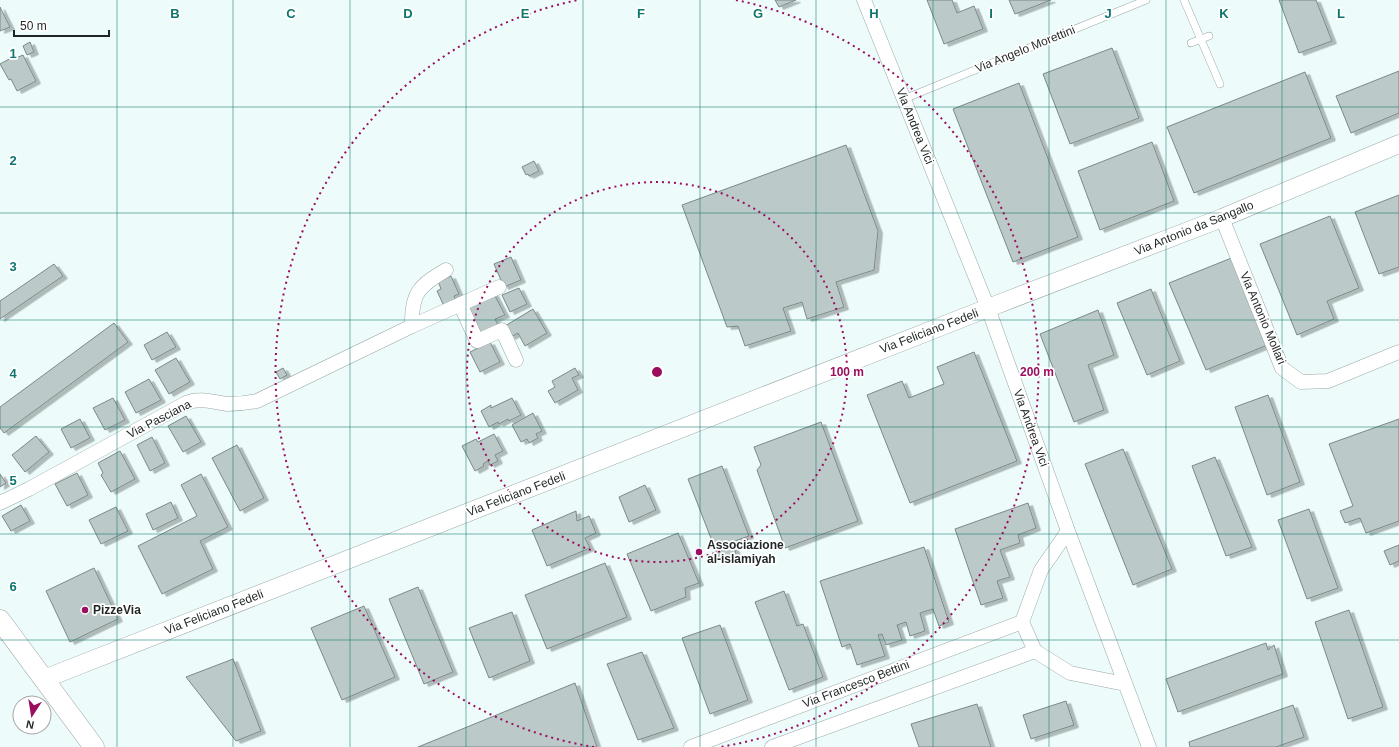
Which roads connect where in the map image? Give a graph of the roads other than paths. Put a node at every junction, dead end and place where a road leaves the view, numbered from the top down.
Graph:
1 (864, 0) edge
2 (1146, 0) edge
3 (1184, 0) edge
4 (1209, 36) dead end
5 (1201, 39) junction
6 (1191, 43) dead end
7 (1220, 84) dead end
8 (904, 99) junction
9 (1399, 144) edge
10 (1222, 218) junction
11 (446, 270) dead end
12 (499, 287) dead end
13 (460, 304) junction
14 (988, 308) junction
15 (412, 326) junction
16 (1399, 352) edge
17 (516, 360) dead end
18 (0, 503) edge
19 (1068, 531) junction
20 (0, 620) edge
21 (1022, 622) junction
22 (1035, 651) junction
23 (44, 679) junction
24 (1125, 684) junction
25 (94, 747) edge
26 (691, 747) edge
27 (772, 747) edge
28 (1149, 747) edge

1 - 8 street, Via Andrea Vici
2 - 8 lane, Via Angelo Morettini
3 - 5 lane
4 - 5 lane
5 - 6 lane
5 - 7 lane
8 - 14 street, Via Andrea Vici
9 - 10 street, Via Antonio da Sangallo
10 - 14 street, Via Antonio da Sangallo
10 - 16 street, Via Antonio Mollari
11 - 15 street
12 - 13 street, Via Pasciana
13 - 15 street, Via Pasciana
13 - 17 street
14 - 19 street, Via Andrea Vici
14 - 23 street, Via Feliciano Fedeli
15 - 18 street, Via Pasciana
19 - 21 street
19 - 24 street, Via Andrea Vici
20 - 23 main road
21 - 22 street
21 - 26 street, Via Francesco Bettini
22 - 24 street
22 - 27 street
23 - 25 main road
24 - 28 street, Via Andrea Vici

